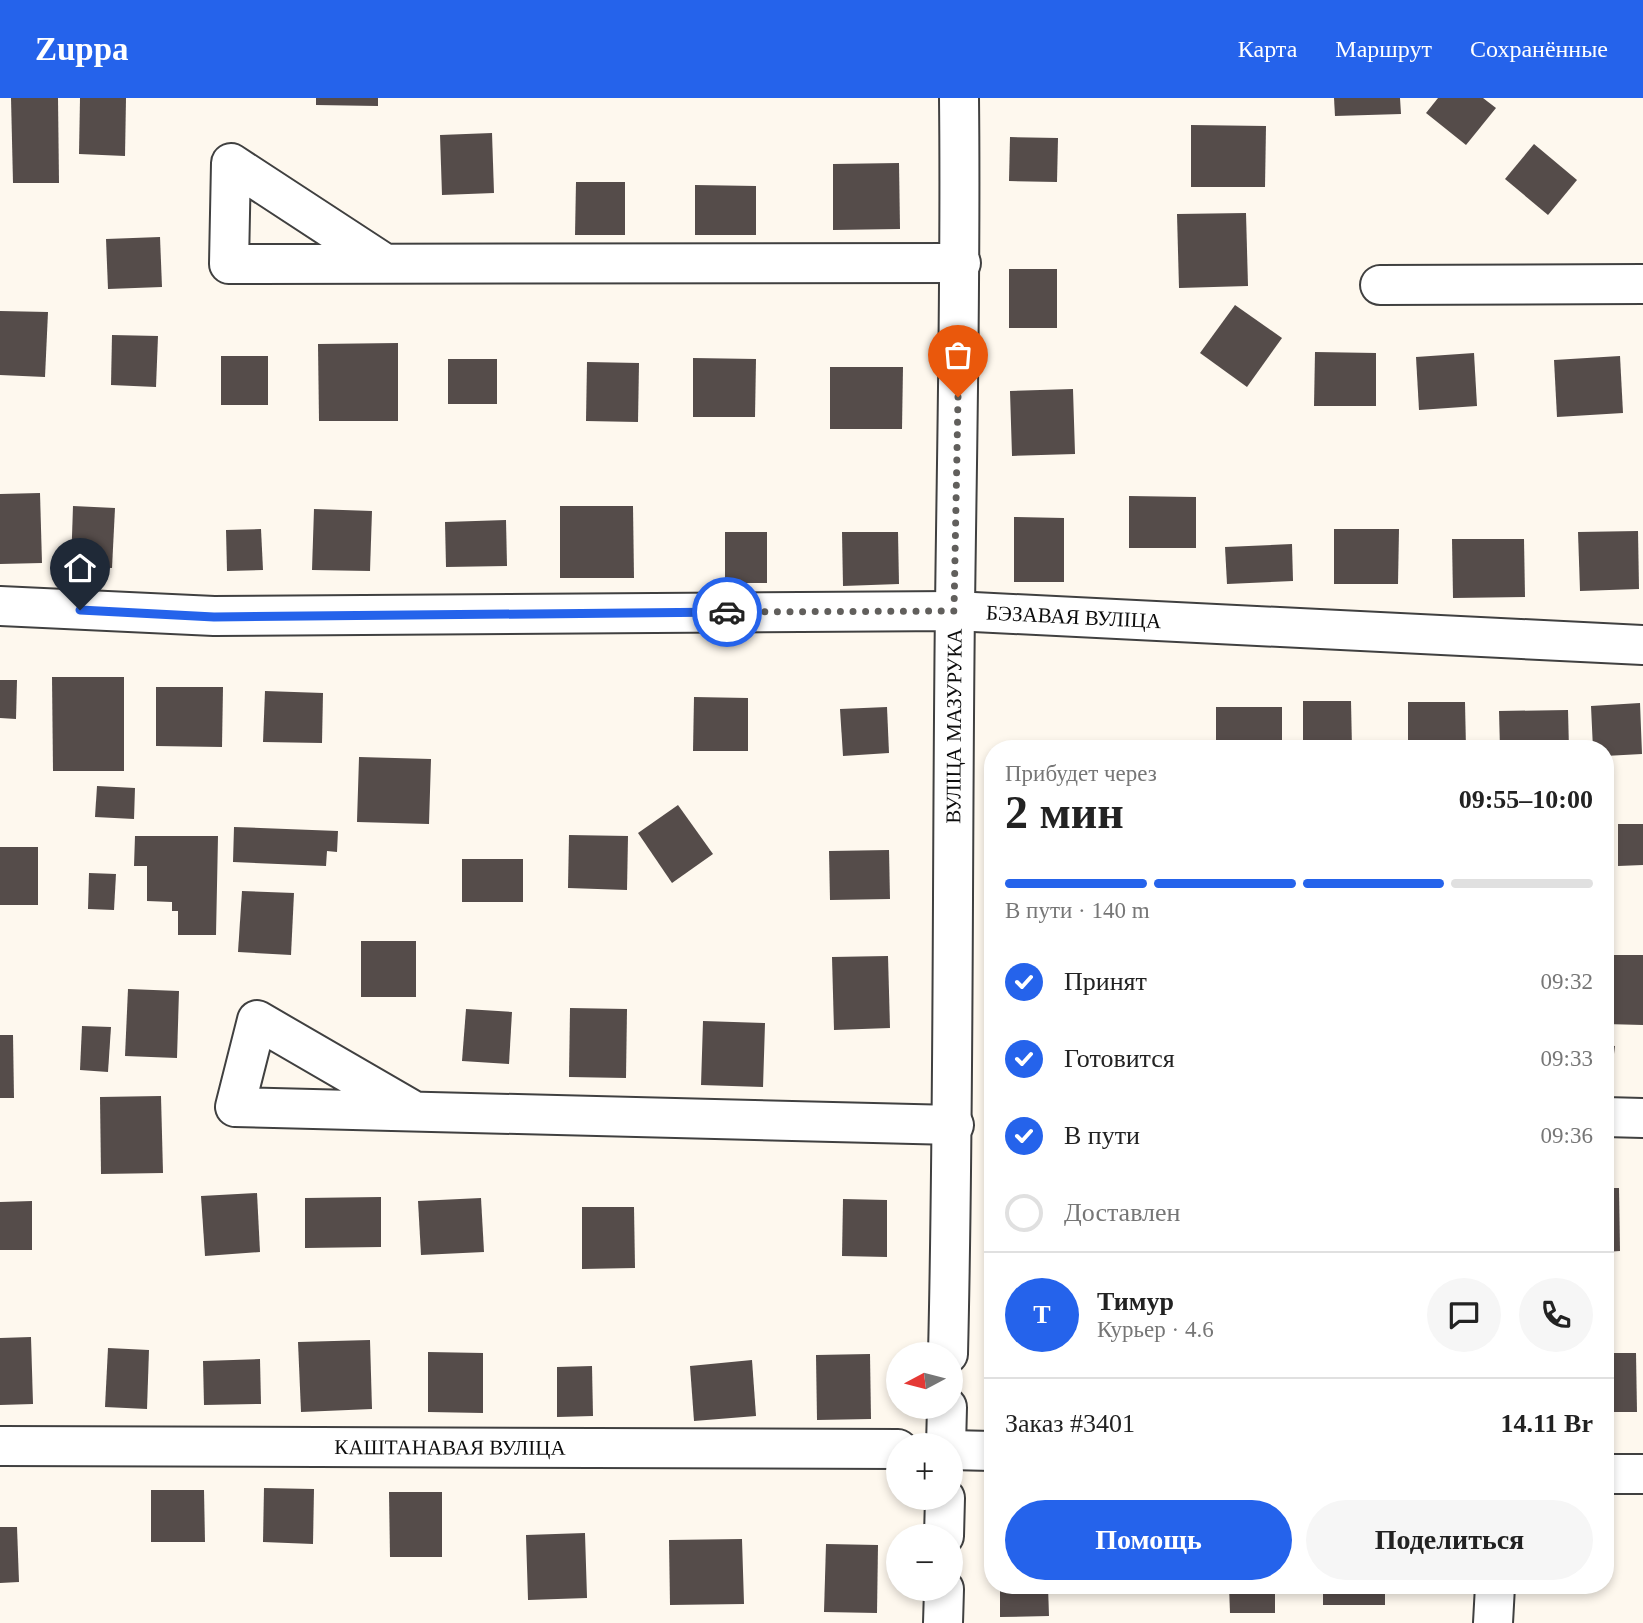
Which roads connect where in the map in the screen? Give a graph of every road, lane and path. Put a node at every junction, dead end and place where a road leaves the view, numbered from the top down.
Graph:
1 (959, 98) edge
2 (384, 263) dead end
3 (961, 263) junction
4 (1643, 284) edge
5 (1380, 285) dead end
6 (0, 606) edge
7 (954, 611) junction
8 (1643, 645) edge
9 (414, 1111) dead end
10 (1614, 1118) edge
11 (1643, 1118) edge
12 (954, 1125) junction
13 (948, 1342) edge
14 (0, 1446) edge
15 (886, 1449) edge
16 (963, 1450) edge
17 (984, 1451) edge
18 (1614, 1474) edge
19 (1643, 1474) edge
20 (1495, 1594) edge
21 (944, 1601) edge
22 (943, 1623) edge
23 (1493, 1623) edge

1 - 3 street, ВУЛІЦА МАЗУРУКА
2 - 3 street
3 - 7 street, ВУЛІЦА МАЗУРУКА
4 - 5 street
6 - 7 street, БЭЗАВАЯ ВУЛІЦА
7 - 8 street, БЭЗАВАЯ ВУЛІЦА
7 - 12 street, ВУЛІЦА МАЗУРУКА
9 - 12 street
10 - 11 street
12 - 13 street, ВУЛІЦА МАЗУРУКА
14 - 15 street, КАШТАНАВАЯ ВУЛІЦА
16 - 17 street
18 - 19 street
20 - 23 street
21 - 22 street

